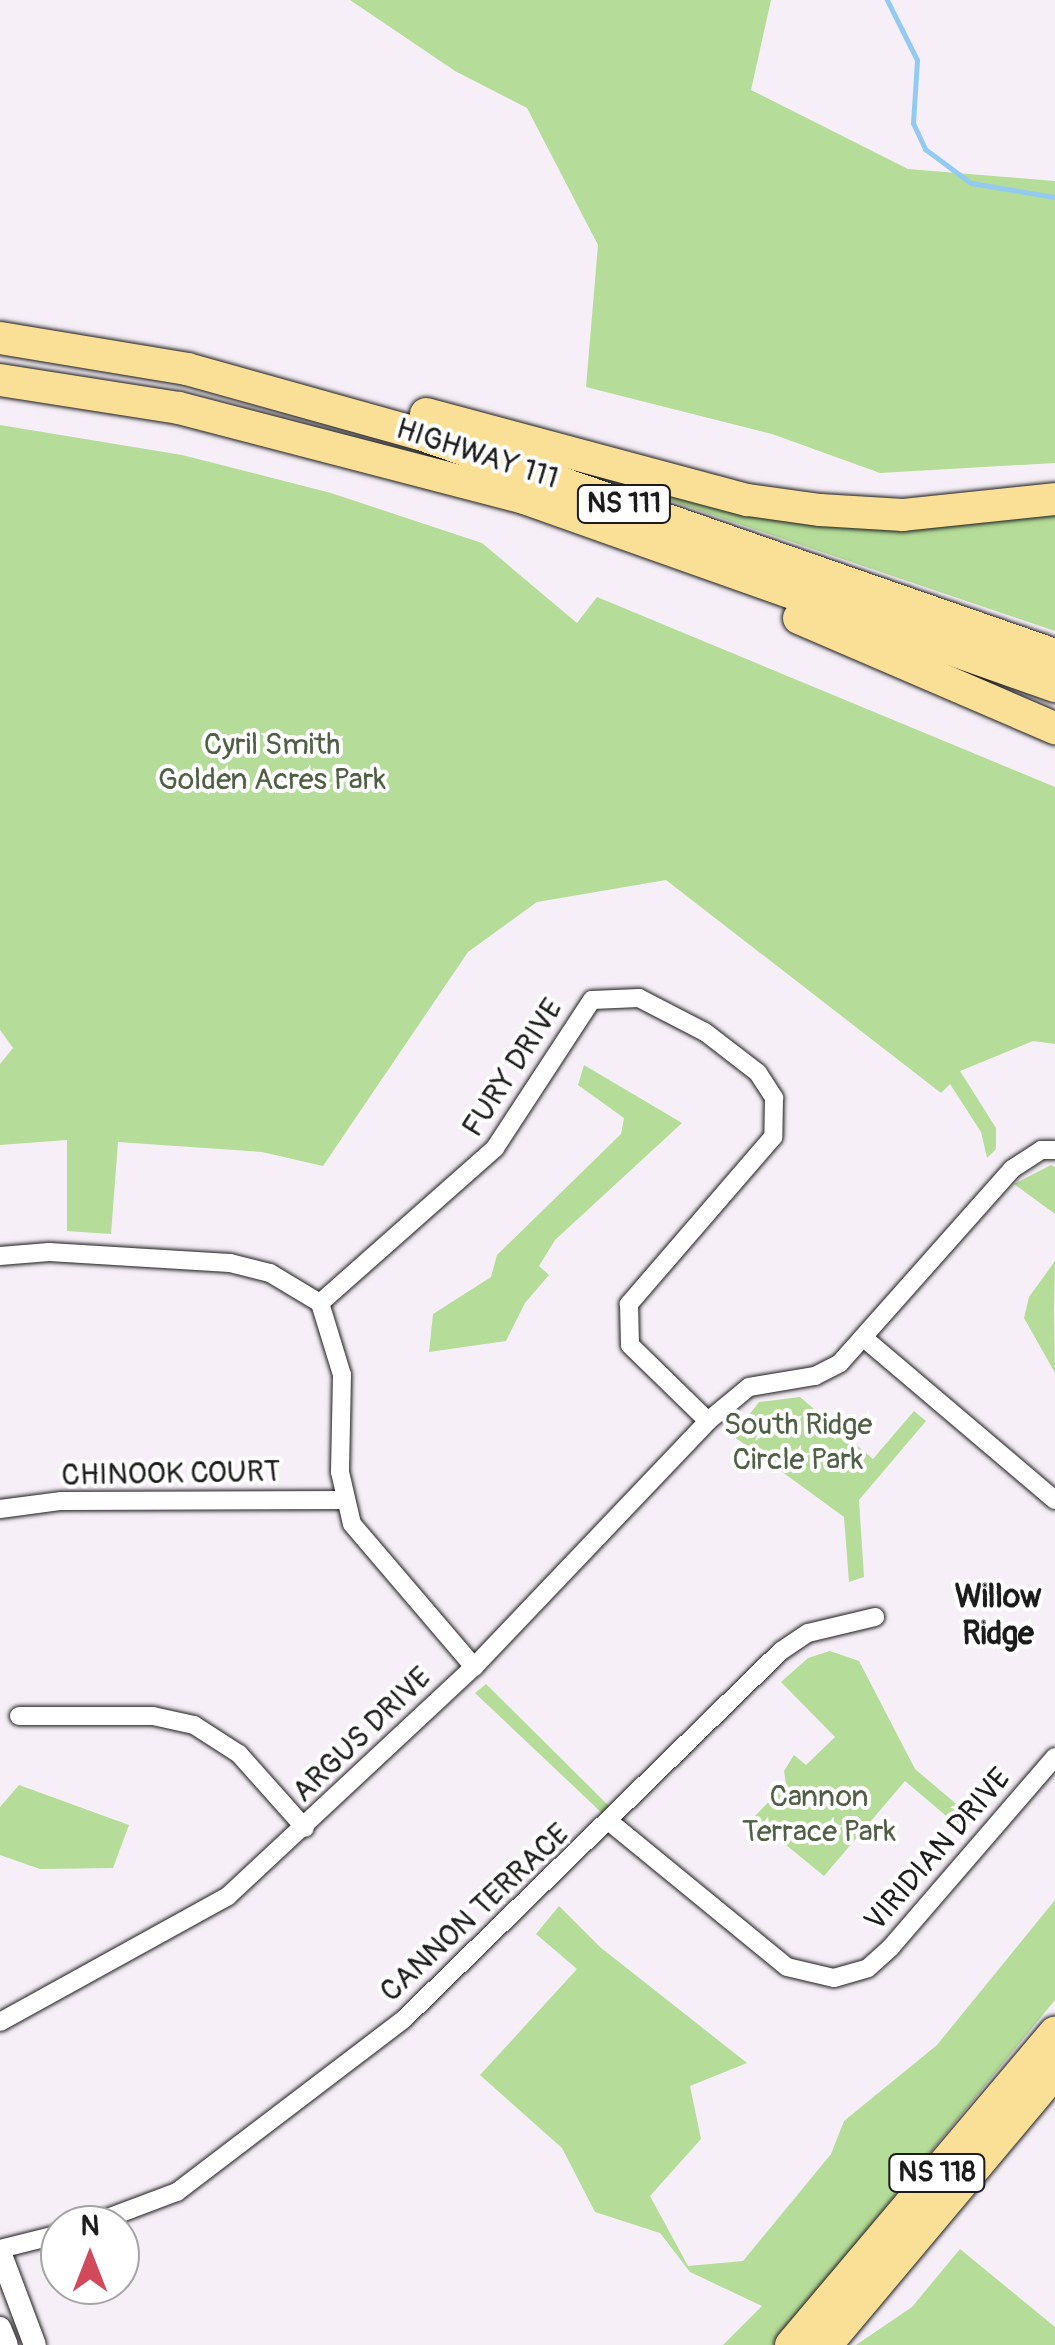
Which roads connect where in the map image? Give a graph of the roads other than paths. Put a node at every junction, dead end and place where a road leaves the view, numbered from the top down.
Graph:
1 (0, 338) edge
2 (187, 368) junction
3 (0, 380) edge
4 (408, 469) junction
5 (1055, 498) edge
6 (1055, 656) edge
7 (1055, 686) edge
8 (1055, 728) edge
9 (1055, 1150) edge
10 (0, 1256) edge
11 (320, 1303) junction
12 (865, 1339) junction
13 (708, 1421) junction
14 (344, 1500) junction
15 (1055, 1500) edge
16 (0, 1509) edge
17 (875, 1617) dead end
18 (474, 1667) junction
19 (19, 1716) dead end
20 (1055, 1757) edge
21 (611, 1823) junction
22 (305, 1828) junction
23 (0, 2022) edge
24 (1055, 2033) edge
25 (1055, 2072) edge
26 (140, 2206) edge
27 (40, 2240) edge
28 (0, 2251) edge
29 (0, 2328) edge
30 (7, 2345) edge
31 (35, 2345) edge
32 (791, 2345) edge
33 (826, 2345) edge

1 - 2 highway, HIGHWAY 111 / NS 111
2 - 5 highway
2 - 6 highway, HIGHWAY 111 / NS 111
3 - 4 highway, HIGHWAY 111 / NS 111
4 - 7 highway, HIGHWAY 111 / NS 111
4 - 8 highway
9 - 12 street, ARGUS DRIVE
10 - 11 street
11 - 13 street, FURY DRIVE
11 - 14 street
12 - 13 street, ARGUS DRIVE
12 - 15 street
13 - 18 street, ARGUS DRIVE
14 - 16 street, CHINOOK COURT
14 - 18 street
17 - 21 street, CANNON TERRACE
18 - 22 street, ARGUS DRIVE
19 - 22 street
20 - 21 street, VIRIDIAN DRIVE
21 - 26 street, CANNON TERRACE
22 - 23 street, ARGUS DRIVE
24 - 32 highway, NS 118
25 - 33 highway, NS 118
27 - 28 street
28 - 31 street
29 - 30 street

